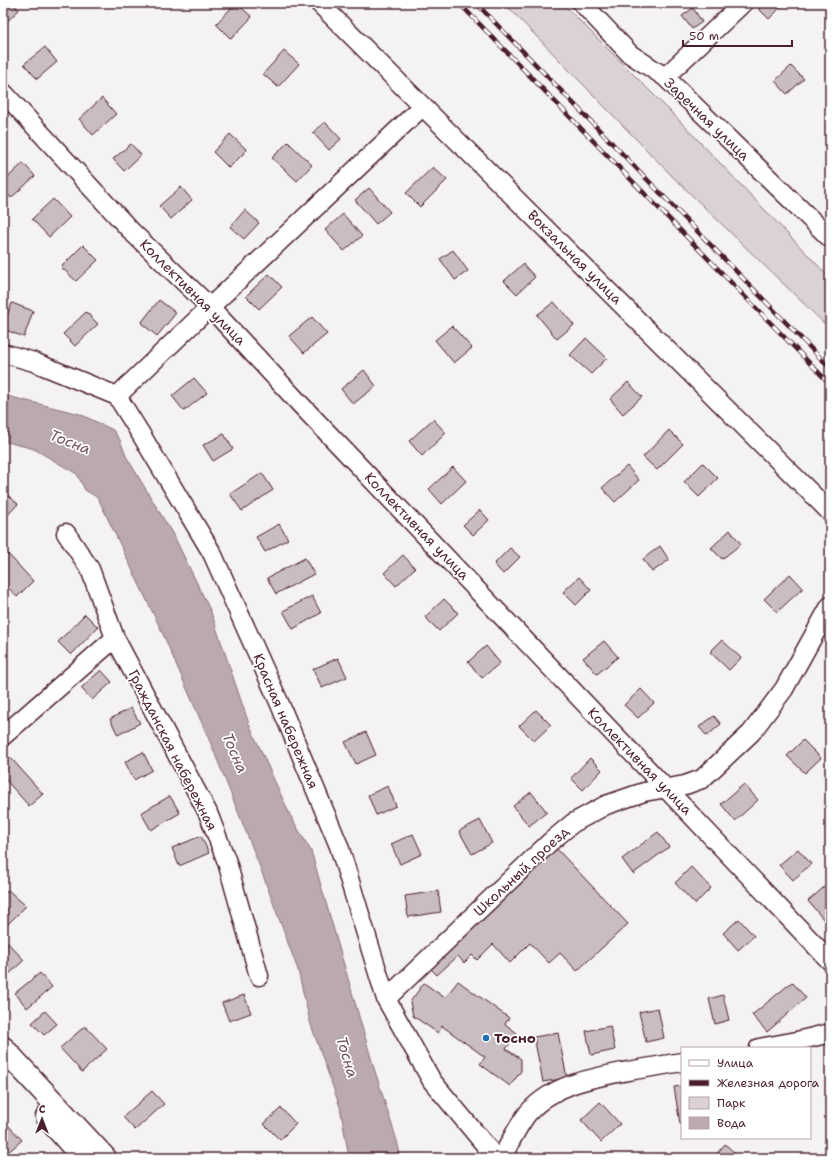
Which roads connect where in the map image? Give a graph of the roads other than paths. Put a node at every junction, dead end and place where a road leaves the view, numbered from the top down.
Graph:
1 (319, 3) edge
2 (582, 3) edge
3 (743, 3) edge
4 (665, 77) junction
5 (3, 92) edge
6 (423, 106) junction
7 (830, 238) edge
8 (210, 306) junction
9 (3, 353) edge
10 (118, 396) junction
11 (830, 512) edge
12 (66, 533) dead end
13 (830, 606) edge
14 (115, 638) junction
15 (3, 736) edge
16 (666, 788) junction
17 (830, 961) edge
18 (259, 976) dead end
19 (386, 999) junction
20 (830, 1033) edge
21 (765, 1047) edge
22 (3, 1048) edge
23 (681, 1062) edge
24 (3, 1069) edge
25 (83, 1158) edge
26 (105, 1158) edge
27 (496, 1158) edge
28 (502, 1158) edge

1 - 6 street, Вокзальная улица
2 - 4 street, Заречная улица
3 - 4 street
4 - 7 street, Заречная улица
5 - 8 street, Коллективная улица
6 - 8 street
6 - 11 street, Вокзальная улица
8 - 10 street
8 - 16 street, Коллективная улица
9 - 10 street
10 - 19 street, Красная набережная
12 - 14 street, Гражданская набережная
13 - 16 street, Школьный проезд
14 - 15 street
14 - 18 street, Гражданская набережная
16 - 17 street, Коллективная улица
16 - 19 street, Школьный проезд
19 - 27 street, Красная набережная
20 - 21 street
22 - 26 main road
23 - 28 street
24 - 25 main road

